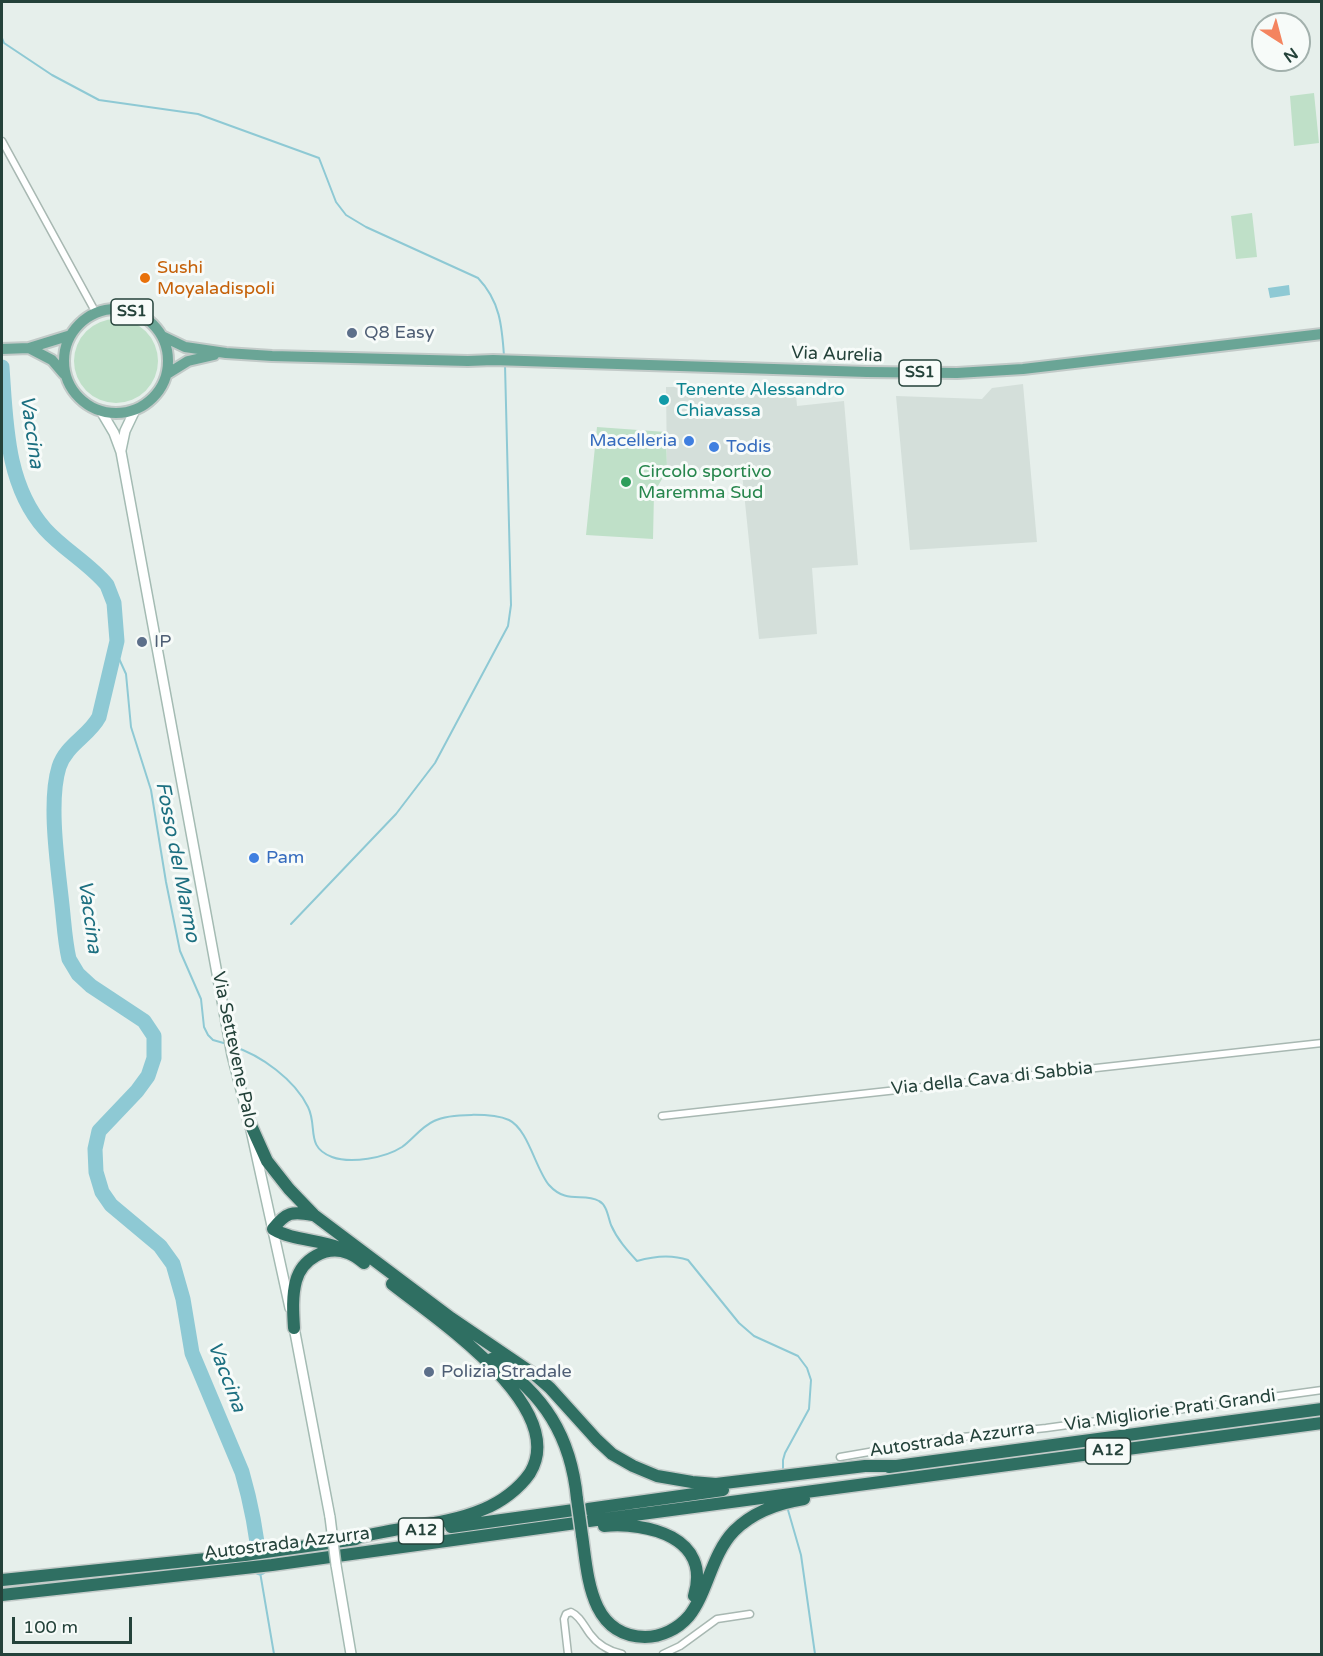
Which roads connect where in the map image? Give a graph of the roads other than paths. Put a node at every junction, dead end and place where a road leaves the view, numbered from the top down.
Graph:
1 (2, 141) edge
2 (96, 313) junction
3 (1322, 334) edge
4 (71, 335) junction
5 (162, 336) junction
6 (2, 348) edge
7 (29, 348) junction
8 (226, 353) junction
9 (167, 374) junction
10 (67, 378) junction
11 (135, 410) junction
12 (100, 411) junction
13 (121, 452) junction
14 (1322, 1043) edge
15 (662, 1116) dead end
16 (249, 1121) junction
17 (314, 1215) junction
18 (273, 1229) junction
19 (350, 1253) junction
20 (294, 1328) junction
21 (473, 1347) junction
22 (493, 1348) junction
23 (1322, 1390) edge
24 (1322, 1410) edge
25 (1322, 1423) edge
26 (840, 1457) dead end
27 (785, 1488) junction
28 (583, 1520) junction
29 (350, 1540) junction
30 (245, 1561) junction
31 (2, 1580) edge
32 (2, 1595) edge
33 (750, 1614) dead end
34 (351, 1654) edge
35 (568, 1654) edge
36 (622, 1654) edge
37 (663, 1654) edge

1 - 2 street
2 - 4 main road, SS1
2 - 5 main road, SS1
3 - 8 main road, Via Aurelia / SS1
4 - 7 main road, SS1
4 - 10 main road
5 - 8 main road, Via Aurelia / SS1
5 - 9 main road, SS1
6 - 7 main road, SS1
7 - 10 main road
8 - 9 main road, Via Aurelia / SS1
9 - 11 main road, SS1
10 - 12 main road
11 - 12 main road
11 - 13 main road, Via Settevene Palo
12 - 13 main road, Via Settevene Palo
13 - 16 main road, Via Settevene Palo
14 - 15 street, Via della Cava di Sabbia
16 - 17 highway
16 - 18 main road, Via Settevene Palo
17 - 18 highway
17 - 22 highway
18 - 19 highway
18 - 20 main road, Via Settevene Palo
19 - 20 highway
19 - 21 highway
20 - 34 main road, Via Settevene Palo, bridge
21 - 28 highway
21 - 29 highway
22 - 27 highway
22 - 28 highway
23 - 26 street, Via Migliorie Prati Grandi
24 - 27 highway, Autostrada Azzurra / A12
25 - 27 highway, Autostrada Azzurra / A12
27 - 28 highway, Autostrada Azzurra / A12
27 - 28 highway
28 - 28 highway
28 - 29 highway, Autostrada Azzurra / A12
28 - 30 highway, Autostrada Azzurra / A12
29 - 30 highway, Autostrada Azzurra / A12
30 - 31 highway, Autostrada Azzurra / A12
30 - 32 highway, Autostrada Azzurra / A12
33 - 37 street
35 - 36 street

